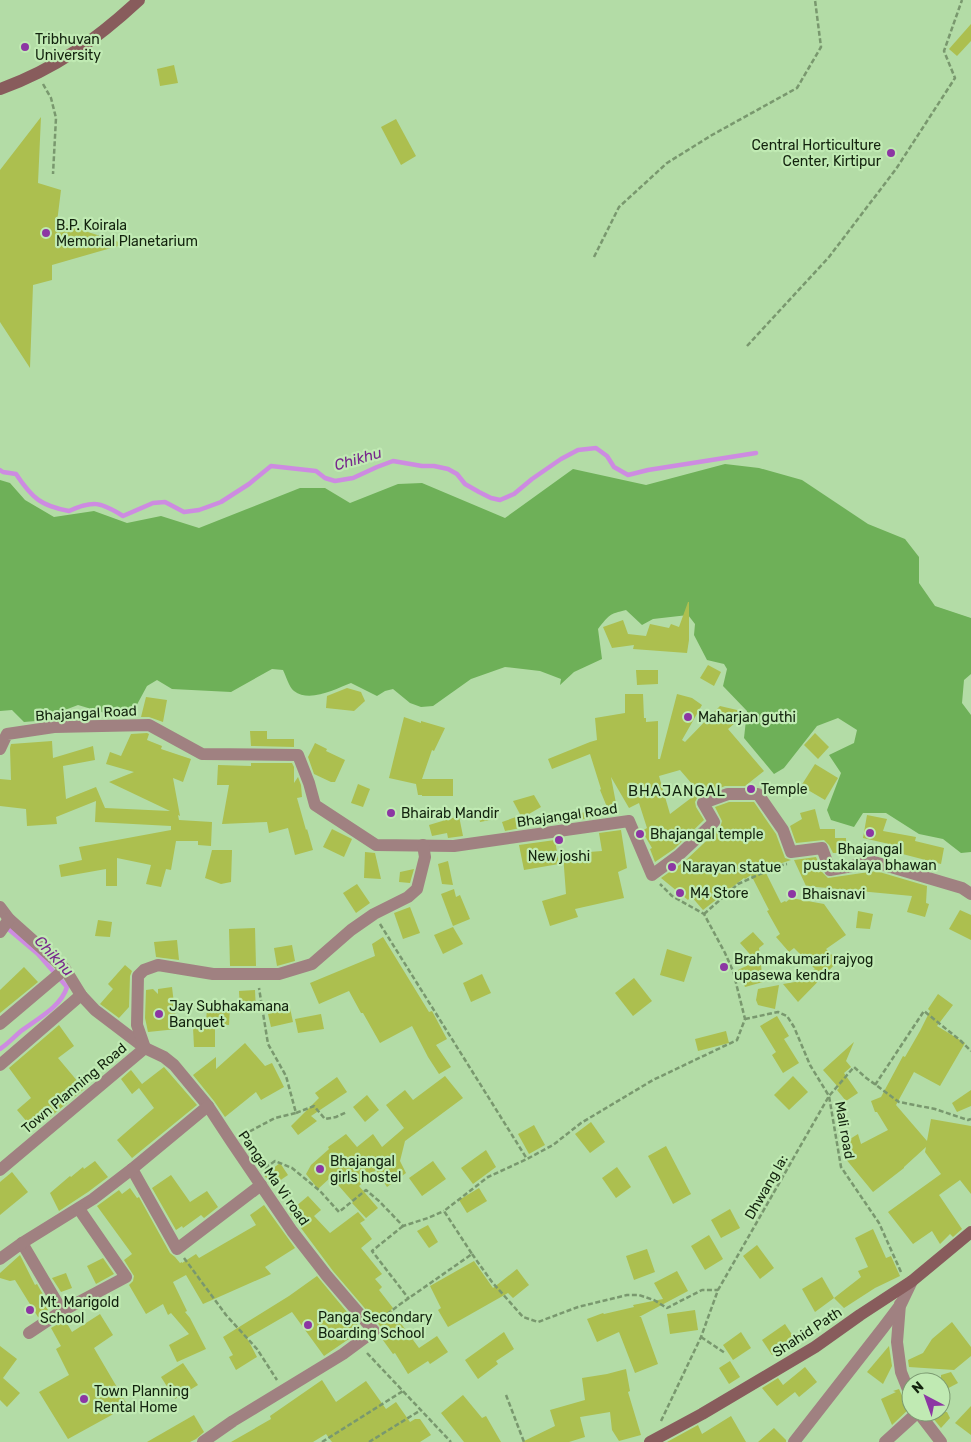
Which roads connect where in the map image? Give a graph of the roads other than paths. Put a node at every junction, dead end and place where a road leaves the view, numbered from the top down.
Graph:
1 (139, 0) edge
2 (0, 89) edge
3 (0, 749) edge
4 (423, 845) junction
5 (971, 894) edge
6 (0, 907) edge
7 (9, 919) junction
8 (0, 932) edge
9 (65, 969) junction
10 (81, 995) junction
11 (0, 1024) edge
12 (145, 1048) junction
13 (0, 1065) edge
14 (208, 1106) junction
15 (132, 1169) junction
16 (0, 1170) edge
17 (261, 1185) junction
18 (79, 1209) junction
19 (971, 1232) edge
20 (22, 1243) junction
21 (0, 1259) edge
22 (907, 1283) junction
23 (901, 1304) junction
24 (62, 1311) junction
25 (28, 1333) dead end
26 (901, 1372) edge
27 (907, 1422) edge
28 (926, 1422) edge
29 (203, 1442) edge
30 (651, 1442) edge
31 (794, 1442) edge
32 (886, 1442) edge
33 (941, 1442) edge

1 - 2 street
3 - 4 street, Bhajangal Road
4 - 5 street, Bhajangal Road
4 - 12 street
6 - 7 street, Panga Ma Vi road
7 - 8 street
7 - 9 street, Panga Ma Vi road
9 - 10 street, Panga Ma Vi road
9 - 11 street
10 - 12 street, Panga Ma Vi road
10 - 13 street
12 - 14 street, Panga Ma Vi road
12 - 16 street, Town Planning Road
14 - 15 street
14 - 17 street, Panga Ma Vi road
15 - 17 street
15 - 18 street
17 - 29 street, Panga Ma Vi road
18 - 20 street
18 - 24 street
19 - 22 street, Shahid Path
20 - 21 street
20 - 24 street
22 - 23 street
22 - 30 street, Shahid Path
23 - 26 street
23 - 31 street
24 - 25 street
27 - 32 street
28 - 33 street

